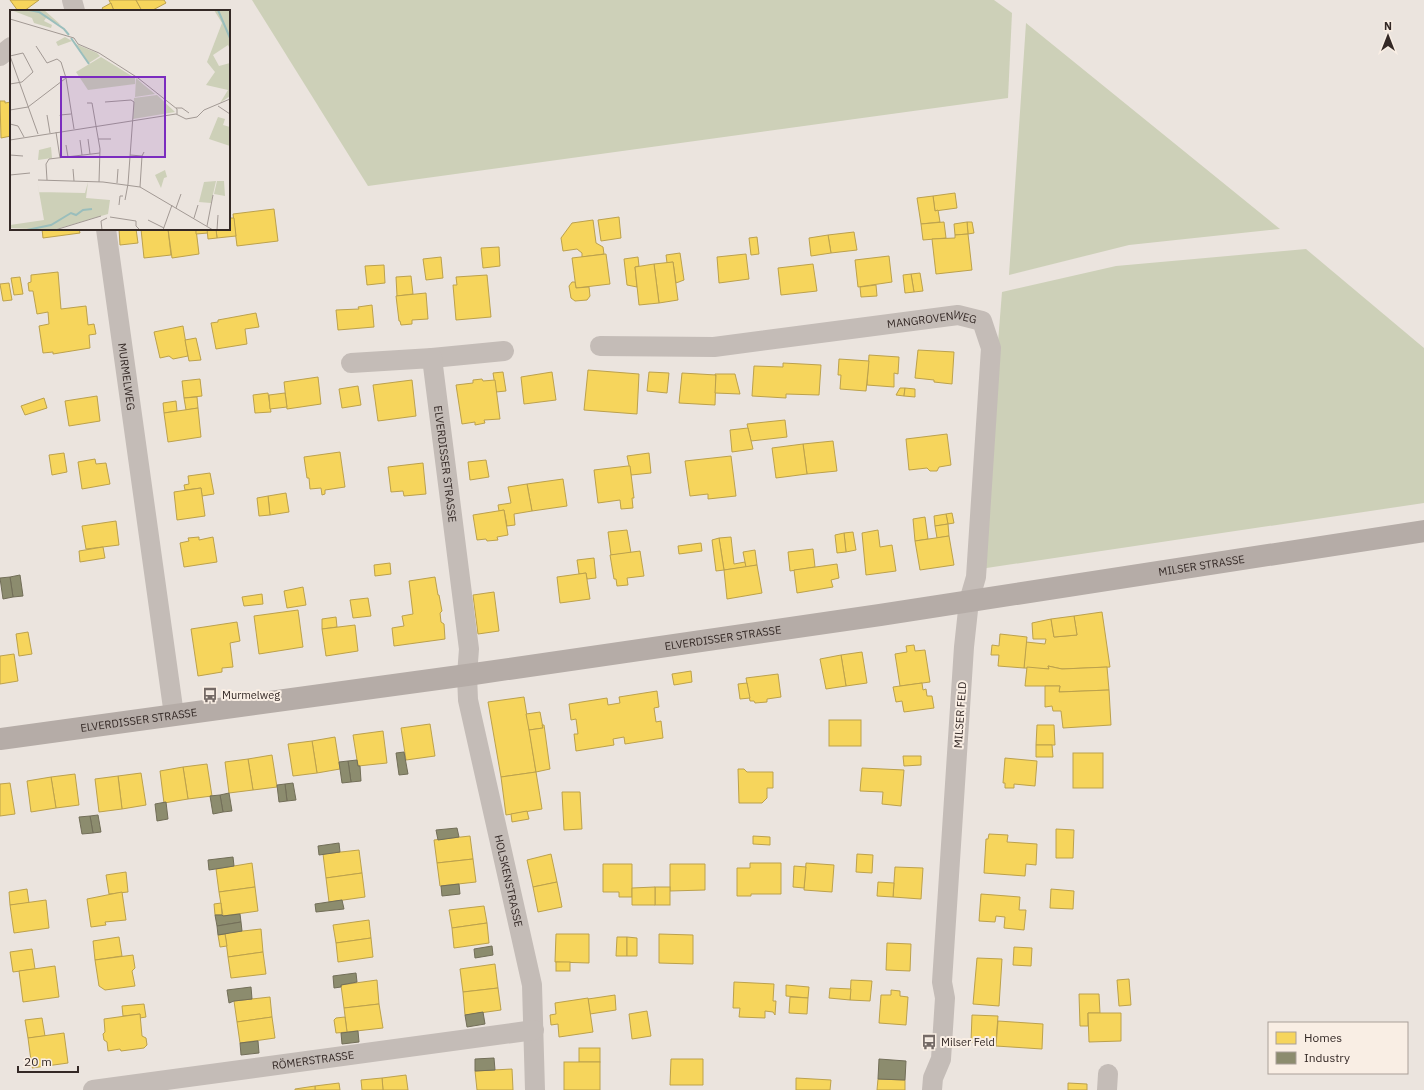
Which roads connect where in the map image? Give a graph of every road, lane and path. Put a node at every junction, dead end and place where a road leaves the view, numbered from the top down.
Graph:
1 (72, 0) edge
2 (75, 10) edge
3 (10, 48) edge
4 (0, 56) edge
5 (106, 230) edge
6 (600, 346) dead end
7 (504, 351) dead end
8 (432, 358) junction
9 (351, 363) dead end
10 (1424, 531) edge
11 (974, 601) junction
12 (467, 674) junction
13 (174, 715) junction
14 (0, 739) edge
15 (534, 1030) junction
16 (93, 1090) edge
17 (535, 1090) edge
18 (932, 1090) edge

1 - 2 street
3 - 4 street
5 - 13 street, MURMELWEG
6 - 11 street, MANGROVENWEG
7 - 8 street
8 - 9 street
8 - 12 street, ELVERDISSER STRASSE
10 - 11 street, MILSER STRASSE
11 - 12 street, ELVERDISSER STRASSE
11 - 18 street, MILSER FELD
12 - 13 street, ELVERDISSER STRASSE
12 - 15 street, HOLSKENSTRASSE
13 - 14 street, ELVERDISSER STRASSE
15 - 16 street, RÖMERSTRASSE
15 - 17 street, HOLSKENSTRASSE

